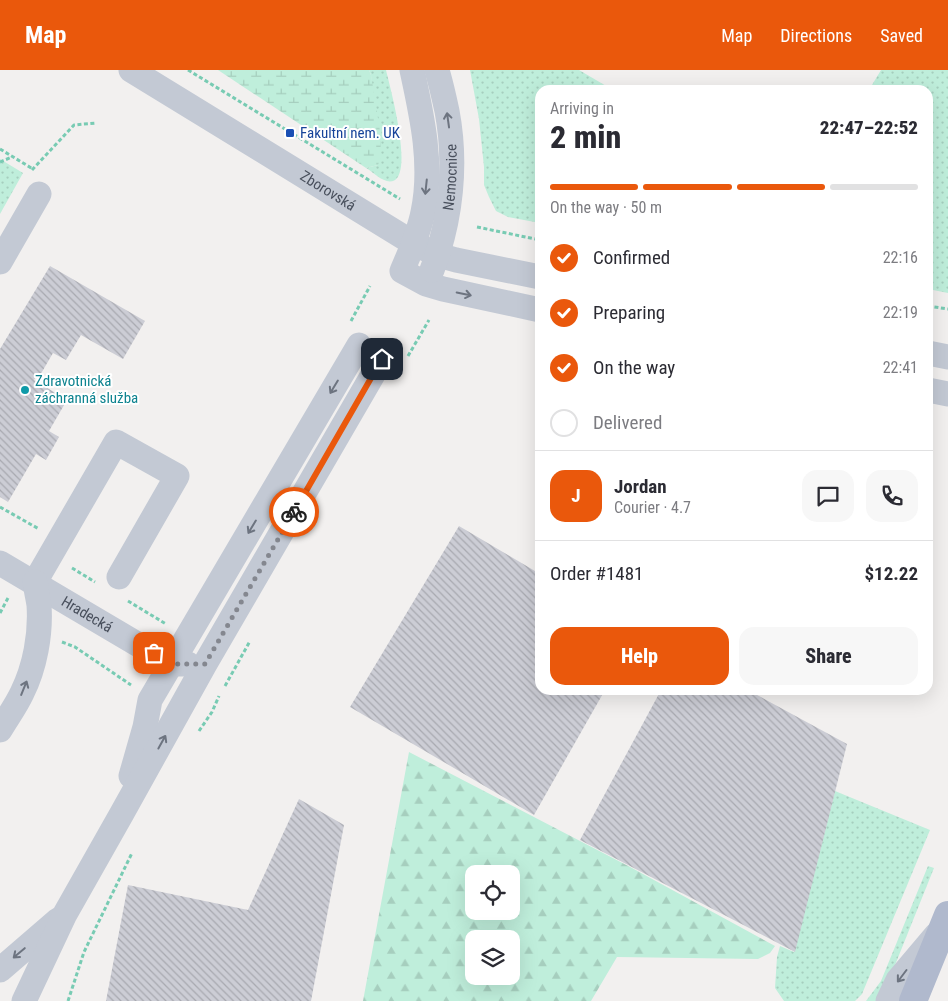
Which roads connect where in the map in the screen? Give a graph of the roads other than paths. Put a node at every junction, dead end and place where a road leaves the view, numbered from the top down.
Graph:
1 (131, 70) edge
2 (157, 70) edge
3 (412, 70) edge
4 (437, 70) edge
5 (39, 194) road end
6 (348, 202) junction
7 (413, 243) junction
8 (438, 255) junction
9 (0, 262) edge
10 (535, 276) edge
11 (426, 284) junction
12 (535, 309) edge
13 (359, 345) dead end
14 (933, 354) edge
15 (948, 357) edge
16 (382, 359) dead end
17 (933, 391) edge
18 (948, 394) edge
19 (0, 563) edge
20 (35, 582) junction
21 (110, 582) road end
22 (171, 664) junction
23 (205, 664) junction
24 (188, 693) junction
25 (0, 730) edge
26 (121, 815) junction
27 (65, 914) junction
28 (945, 921) edge
29 (0, 970) edge
30 (24, 1001) edge
31 (888, 1001) edge
32 (913, 1001) edge

1 - 6 street, Zborovská
2 - 6 street
3 -> 7 street, Nemocnice
8 -> 4 street, Nemocnice
5 - 9 street
6 - 7 street, Zborovská
7 - 8 street, Zborovská
7 - 11 street, Nemocnice
8 - 10 street, Zborovská
8 - 11 street, Nemocnice
11 -> 12 street
13 -> 22 street
14 - 15 street
16 - 23 street
17 - 18 street
19 - 20 street, Hradecká
20 - 21 street
20 - 22 street, Hradecká
25 -> 20 street
22 - 23 street
22 - 24 street
22 - 26 street
23 - 24 street
26 -> 24 street
26 - 27 street
27 -> 29 street
27 - 30 street
28 -> 31 street
28 - 32 main road

